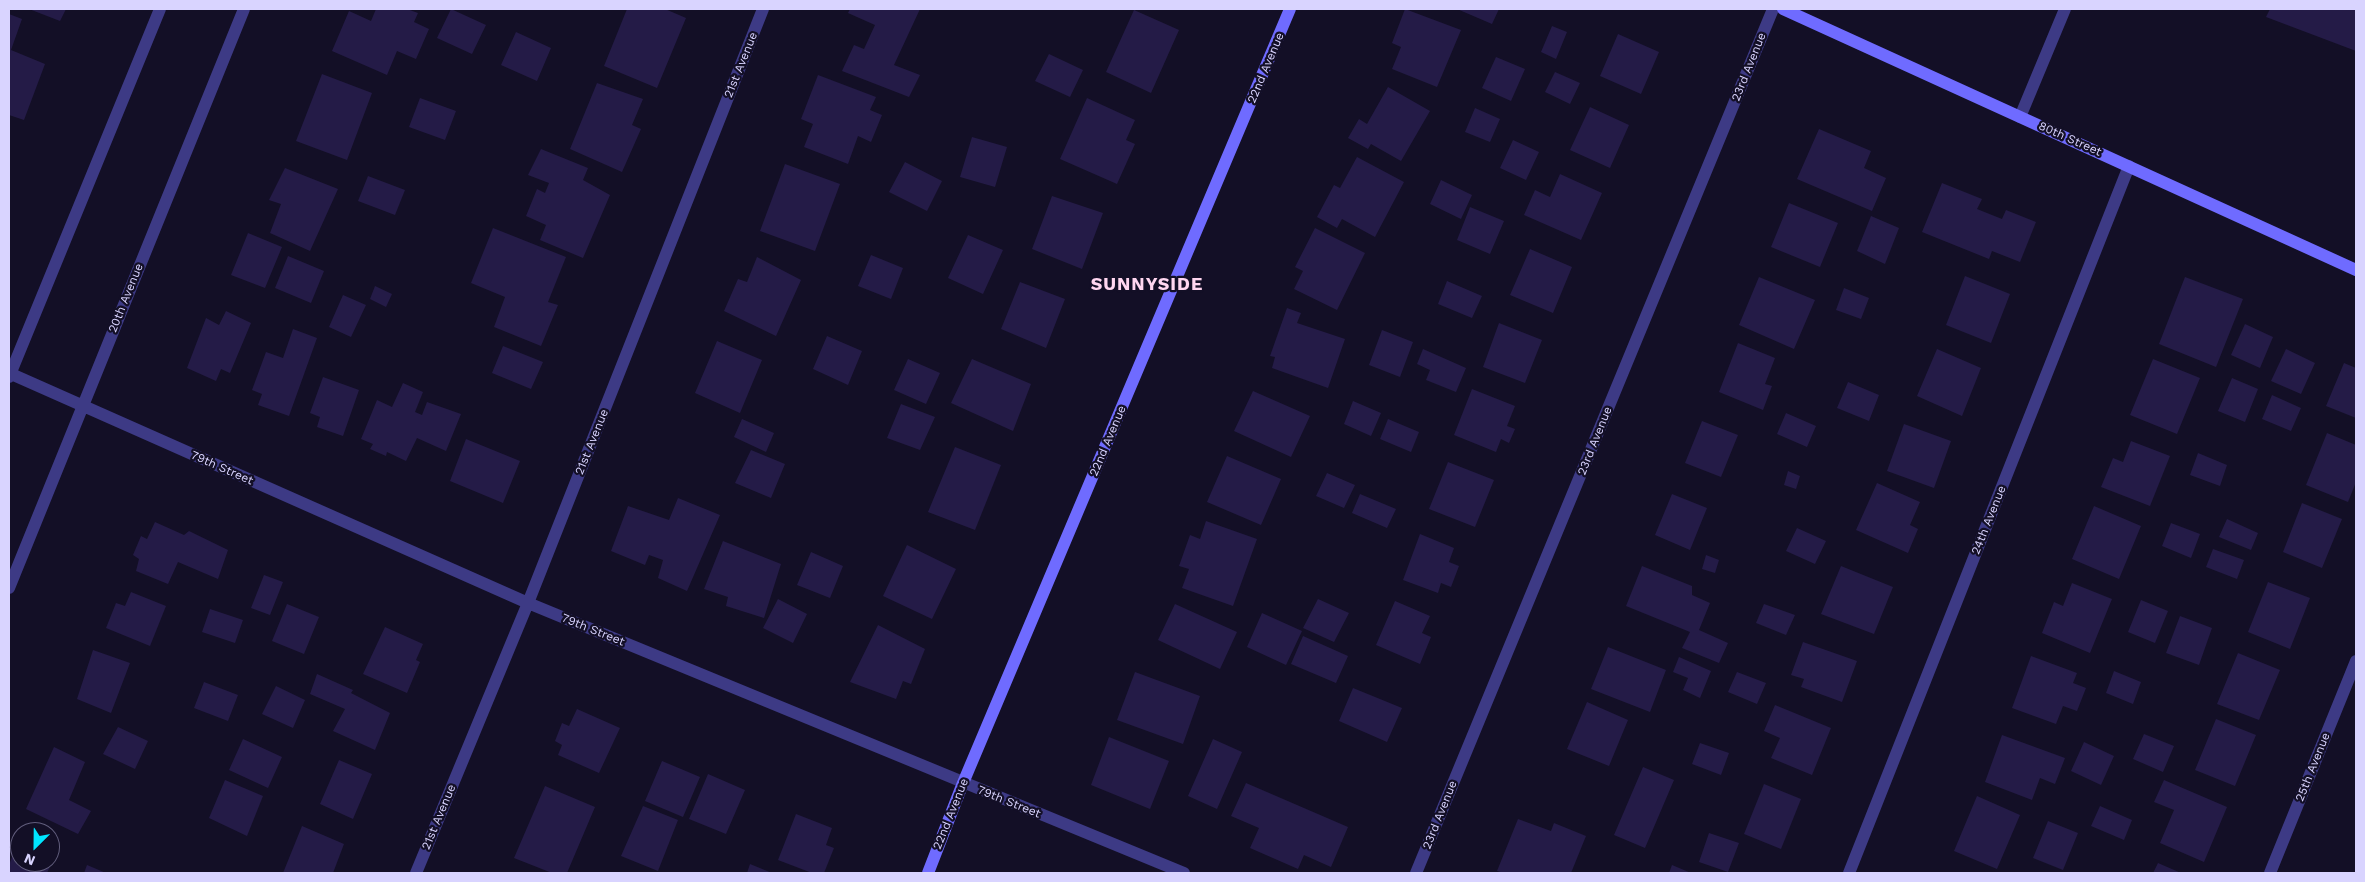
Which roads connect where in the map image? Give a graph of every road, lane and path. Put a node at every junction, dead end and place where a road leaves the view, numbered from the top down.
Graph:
1 (160, 9) edge
2 (244, 9) edge
3 (763, 9) edge
4 (1290, 9) edge
5 (1773, 9) edge
6 (1783, 9) edge
7 (2065, 9) edge
8 (2020, 117) junction
9 (2129, 166) junction
10 (2356, 270) edge
11 (9, 375) edge
12 (82, 406) junction
13 (9, 588) edge
14 (528, 603) junction
15 (2356, 661) edge
16 (964, 783) junction
17 (416, 873) edge
18 (928, 873) edge
19 (1184, 873) edge
20 (1416, 873) edge
21 (1850, 873) edge
22 (2270, 873) edge

1 - 11 street
2 - 12 street, 20th Avenue
3 - 14 street, 21st Avenue
4 - 16 street, 22nd Avenue
5 - 20 street, 23rd Avenue
6 - 8 street, 80th Street
7 - 8 street
8 - 9 street, 80th Street
9 - 10 street, 80th Street
9 - 21 street, 24th Avenue
11 - 12 street, 79th Street
12 - 13 street, 20th Avenue
12 - 14 street, 79th Street
14 - 16 street, 79th Street
14 - 17 street, 21st Avenue
15 - 22 street, 25th Avenue
16 - 18 street, 22nd Avenue
16 - 19 street, 79th Street

